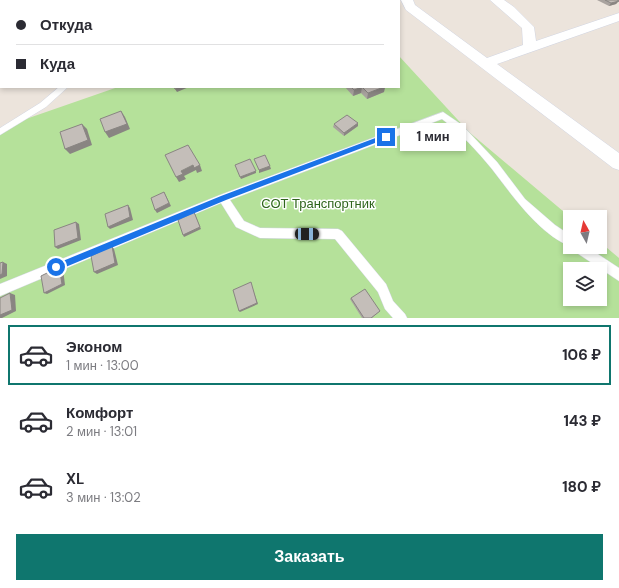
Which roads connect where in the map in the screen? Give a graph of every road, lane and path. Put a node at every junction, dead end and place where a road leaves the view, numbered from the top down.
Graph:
1 (407, 0) edge
2 (496, 0) edge
3 (619, 17) edge
4 (530, 47) junction
5 (486, 63) junction
6 (63, 88) edge
7 (0, 132) edge
8 (619, 163) edge
9 (223, 198) junction
10 (563, 236) edge
11 (588, 254) edge
12 (619, 276) edge
13 (0, 290) edge
14 (402, 318) edge

1 - 5 street
2 - 4 street
3 - 4 street
4 - 5 street
5 - 8 street
6 - 7 lane
9 - 10 lane
9 - 13 lane
9 - 14 lane
11 - 12 lane

